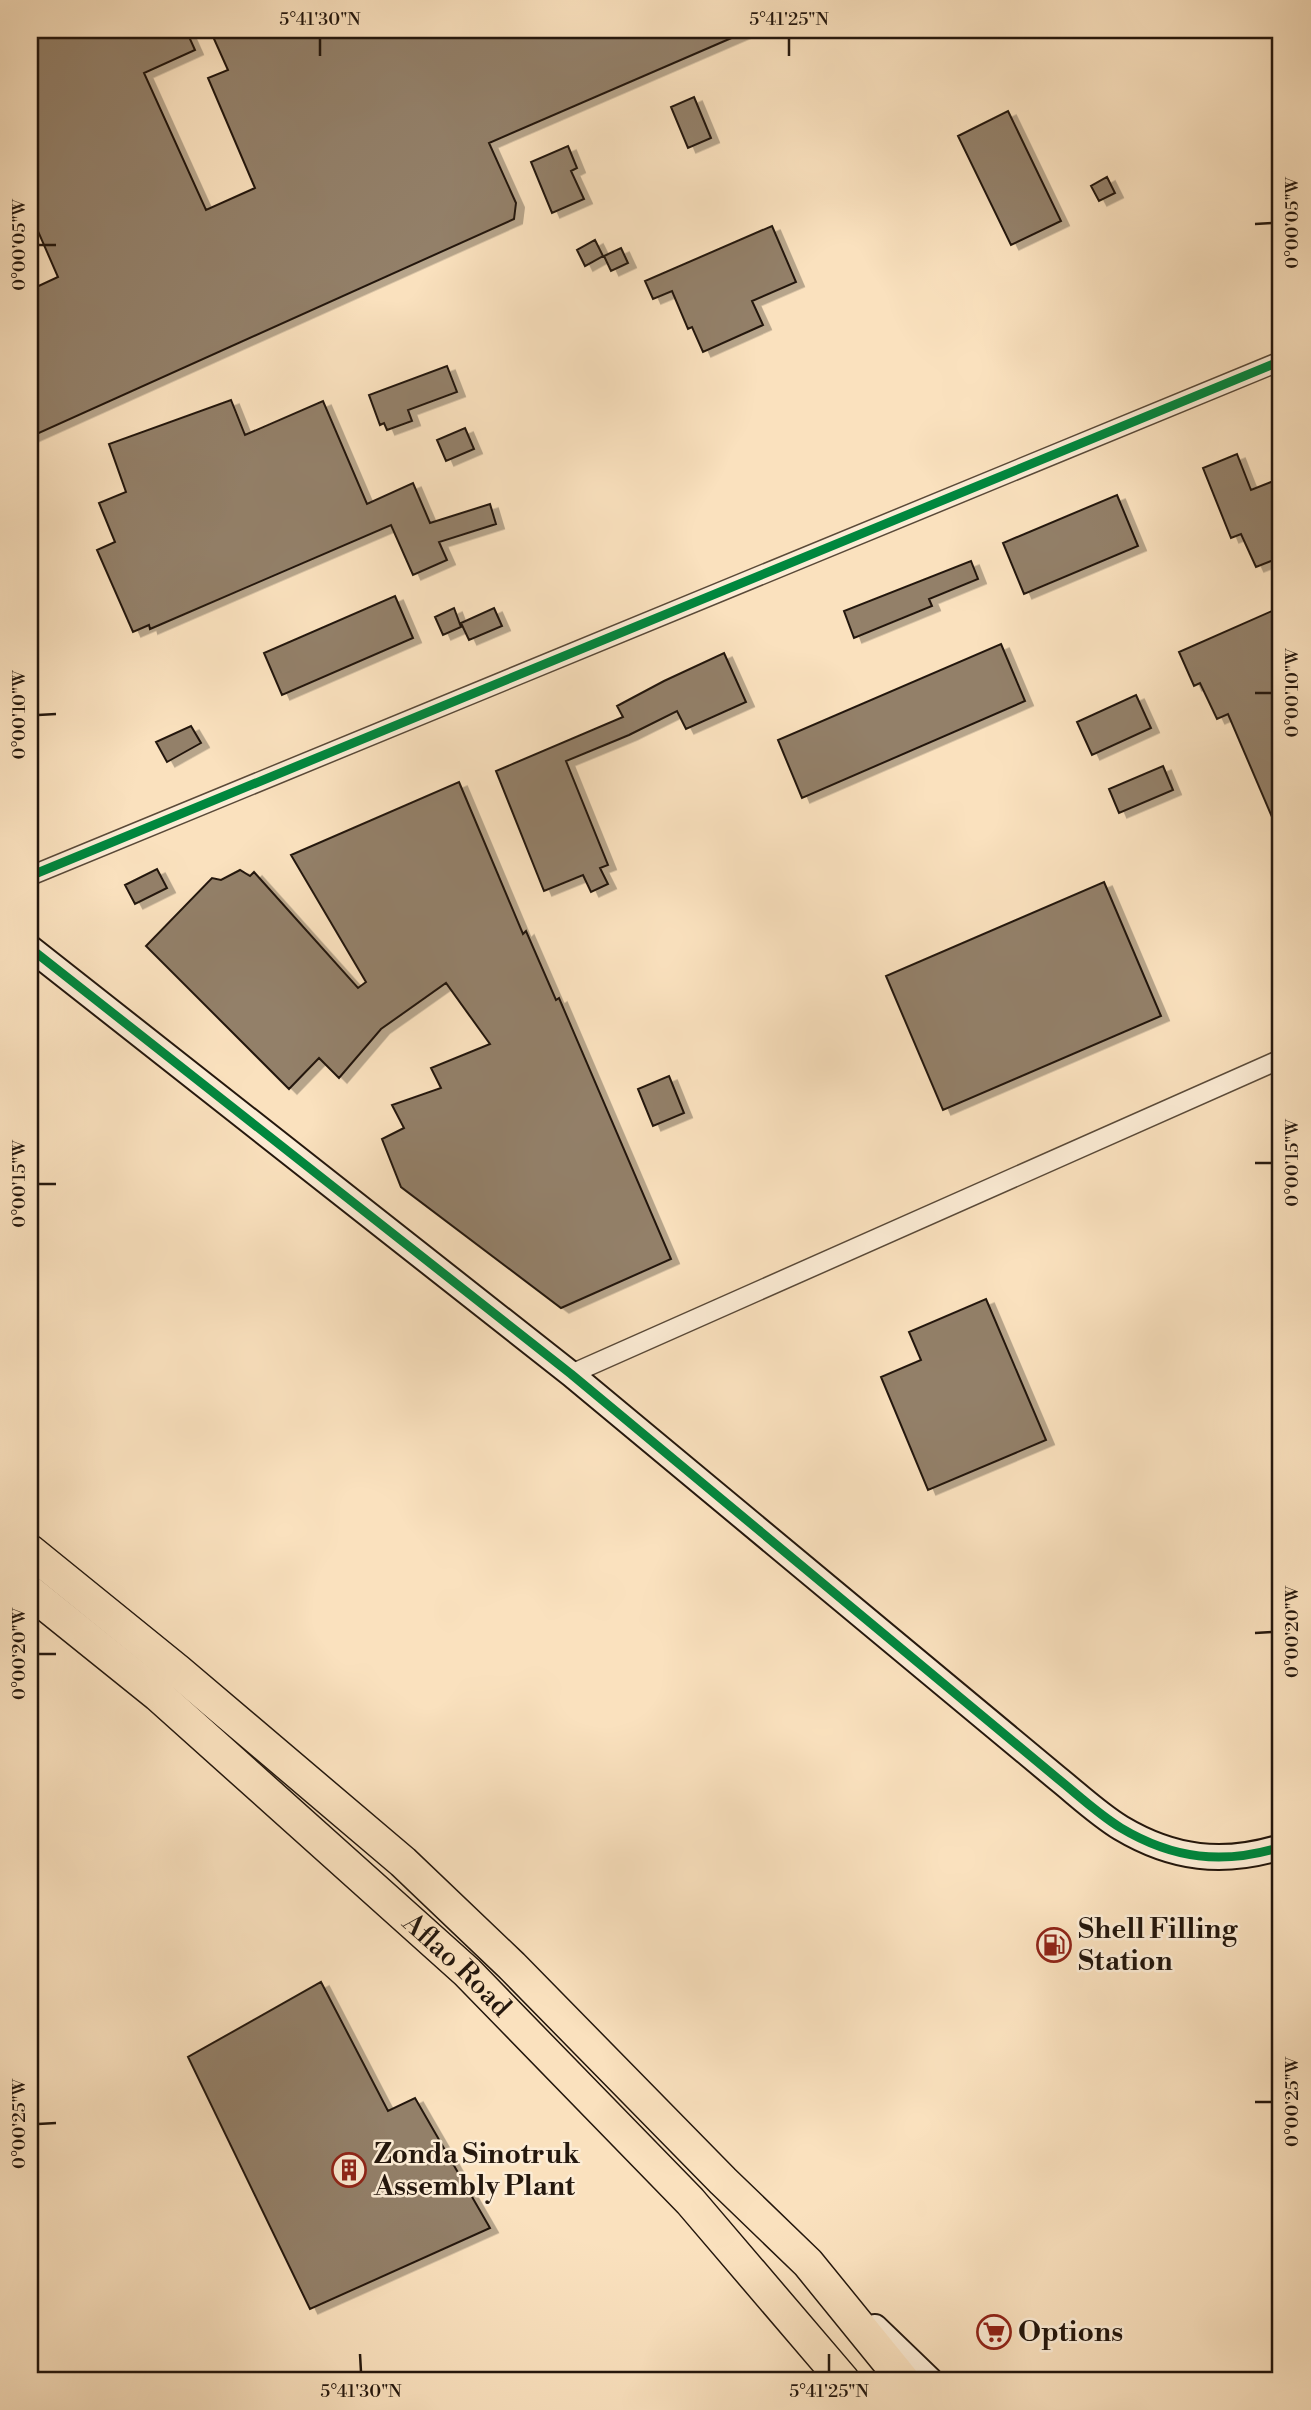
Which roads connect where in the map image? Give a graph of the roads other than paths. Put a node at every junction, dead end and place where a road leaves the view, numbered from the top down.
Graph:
1 (1281, 360) edge
2 (30, 876) edge
3 (30, 947) edge
4 (1281, 1059) edge
5 (570, 1374) junction
6 (30, 1551) edge
7 (30, 1592) edge
8 (1281, 1847) edge
9 (808, 2263) junction
10 (844, 2380) edge
11 (903, 2380) edge
12 (930, 2380) edge

1 - 2 street
3 - 5 street
4 - 5 street
5 - 8 street
6 - 9 highway, Aflao Road
7 - 10 highway, Aflao Road
9 - 11 highway, Aflao Road
9 - 12 street, Aflao Road

